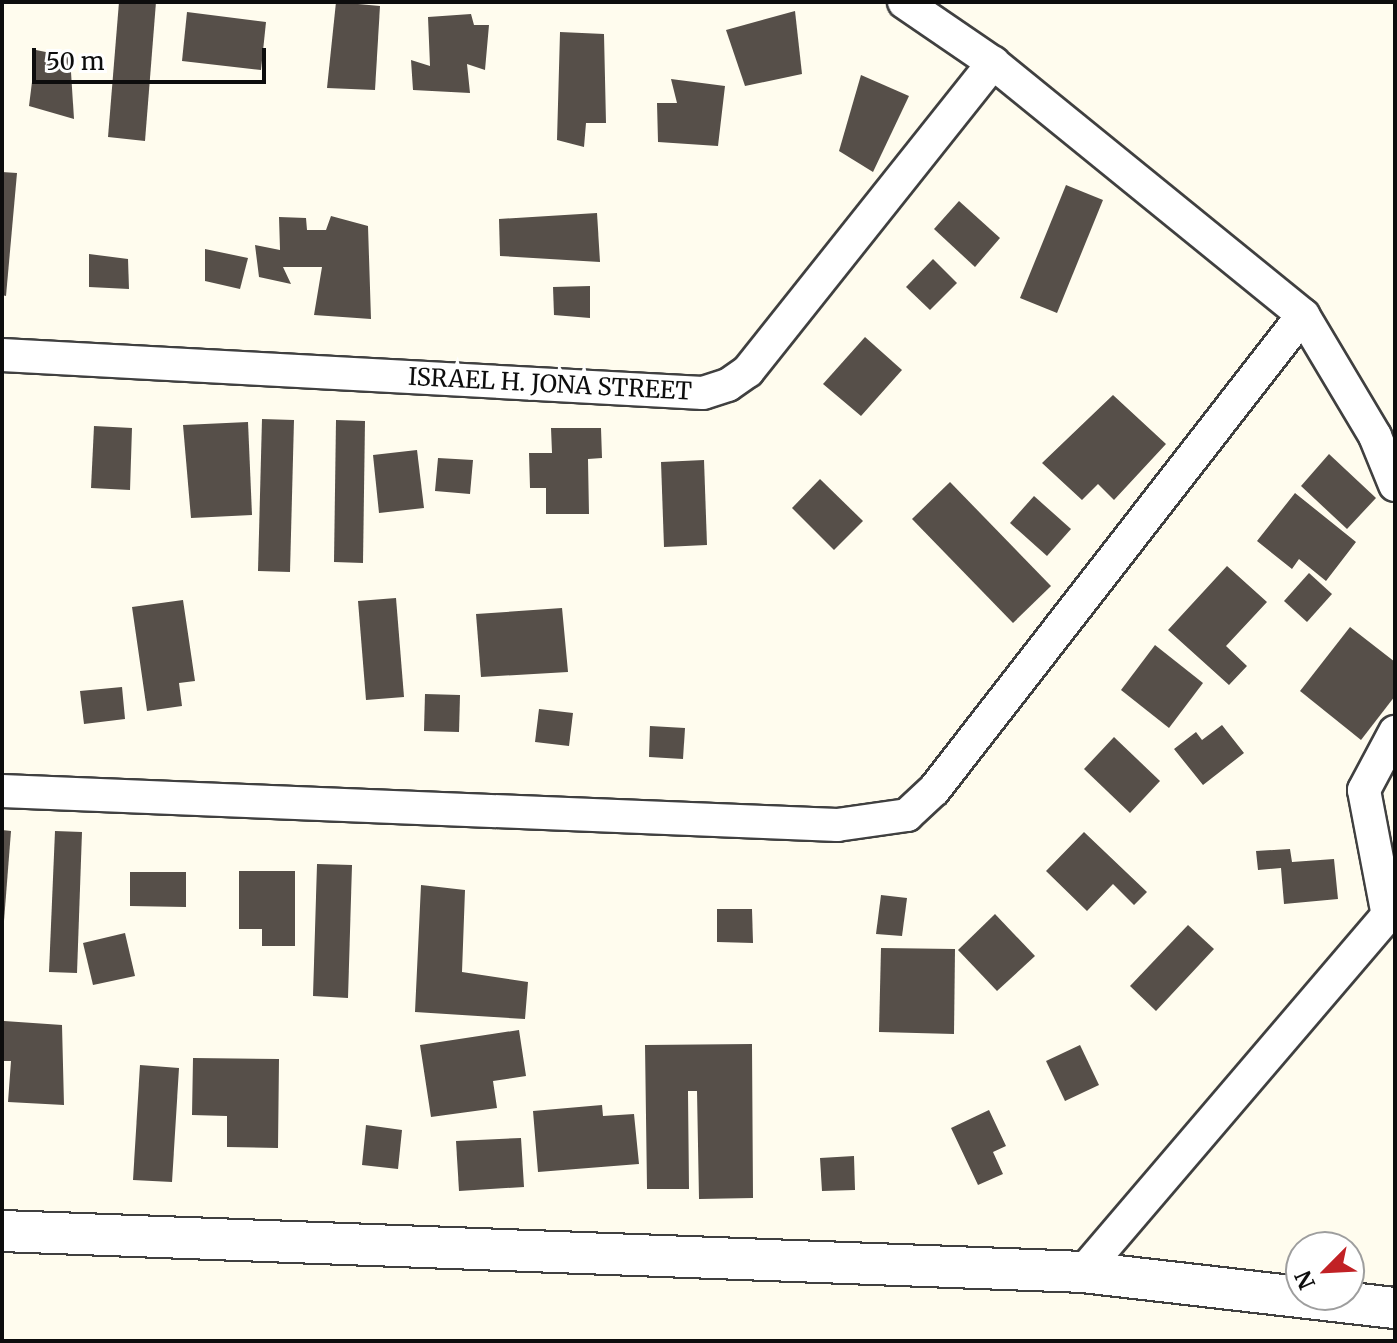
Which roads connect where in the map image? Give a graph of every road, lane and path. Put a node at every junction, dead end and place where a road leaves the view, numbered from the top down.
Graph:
1 (904, 2) edge
2 (993, 63) junction
3 (1303, 315) junction
4 (2, 355) edge
5 (1395, 485) edge
6 (1395, 732) edge
7 (2, 791) edge
8 (1391, 911) edge
9 (2, 1231) edge
10 (1083, 1272) junction
11 (1395, 1308) edge

1 - 2 street
2 - 3 street
2 - 4 street, ISRAEL H. JONA STREET
3 - 5 street
3 - 7 street
6 - 8 street
8 - 10 street
9 - 10 street
10 - 11 street

